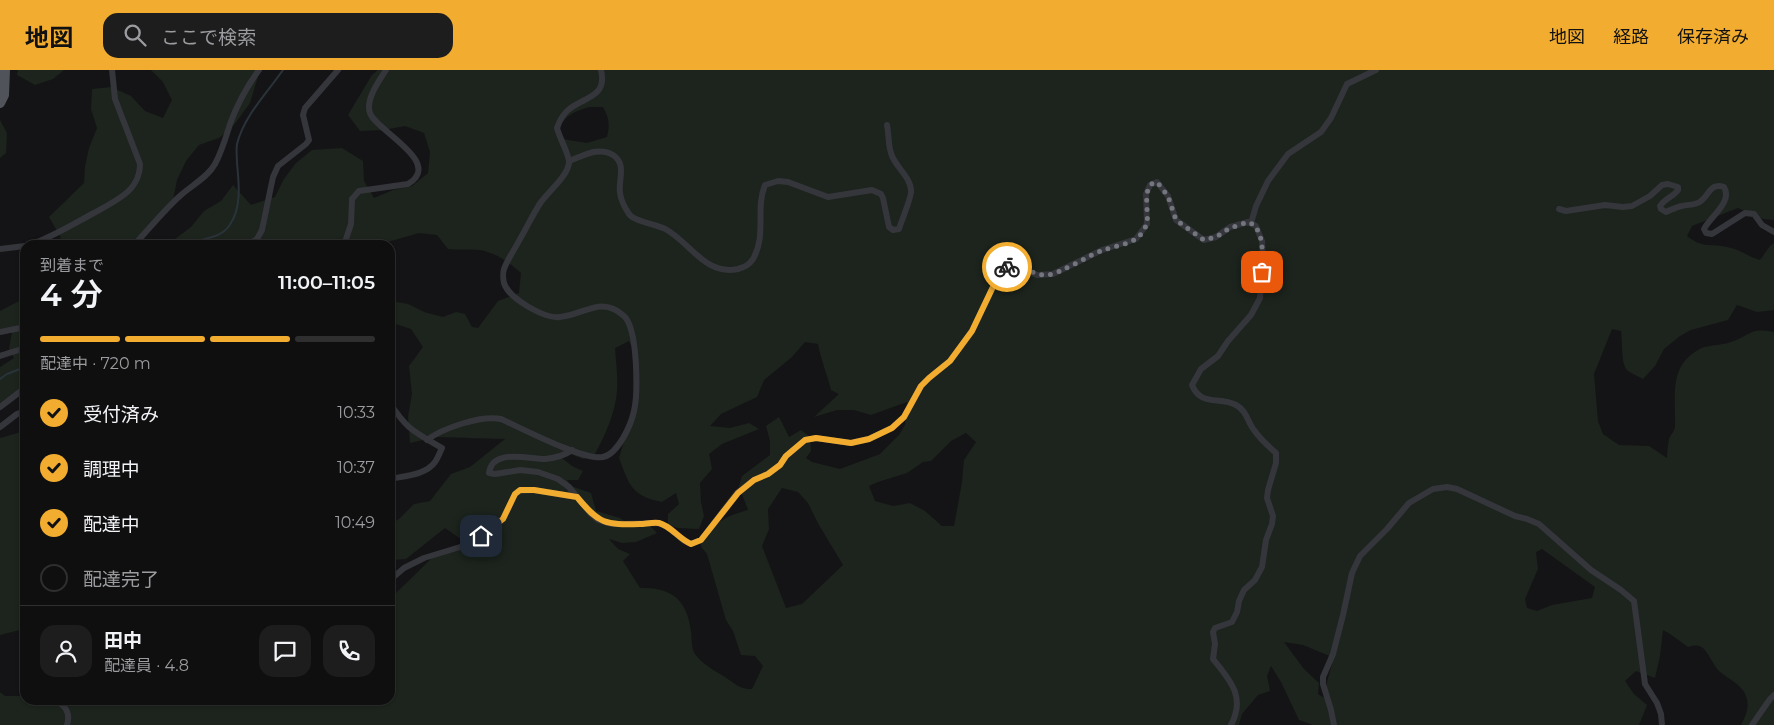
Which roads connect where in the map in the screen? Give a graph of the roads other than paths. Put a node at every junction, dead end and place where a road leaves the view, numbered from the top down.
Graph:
1 (5, 70) edge
2 (112, 70) edge
3 (259, 70) edge
4 (338, 70) edge
5 (386, 70) edge
6 (601, 70) edge
7 (1376, 70) edge
8 (0, 103) edge
9 (888, 125) dead end
10 (569, 161) junction
11 (1559, 209) dead end
12 (1251, 223) junction
13 (1774, 232) edge
14 (43, 240) edge
15 (138, 240) edge
16 (255, 240) edge
17 (346, 240) edge
18 (20, 247) edge
19 (0, 249) edge
20 (20, 328) edge
21 (0, 332) edge
22 (20, 350) edge
23 (0, 356) edge
24 (20, 392) edge
25 (0, 407) edge
26 (395, 410) edge
27 (20, 412) edge
28 (0, 427) edge
29 (427, 440) junction
30 (572, 450) junction
31 (395, 478) edge
32 (577, 497) junction
33 (395, 576) edge
34 (1774, 695) edge
35 (64, 705) edge
36 (67, 725) edge
37 (1232, 725) edge
38 (1334, 725) edge
39 (1662, 725) edge
40 (1752, 725) edge

1 - 8 main road
2 - 14 street
3 - 15 street
4 - 16 street
5 - 17 street
6 - 10 street
7 - 12 street
9 - 10 street
10 - 30 street
11 - 13 street
12 - 32 street
12 - 37 street
18 - 19 street
20 - 21 street
22 - 23 street
24 - 25 street
26 - 29 street
27 - 28 street
29 - 30 street
29 - 31 street
30 - 32 street
32 - 33 street
34 - 40 street
35 - 36 street
38 - 39 street

